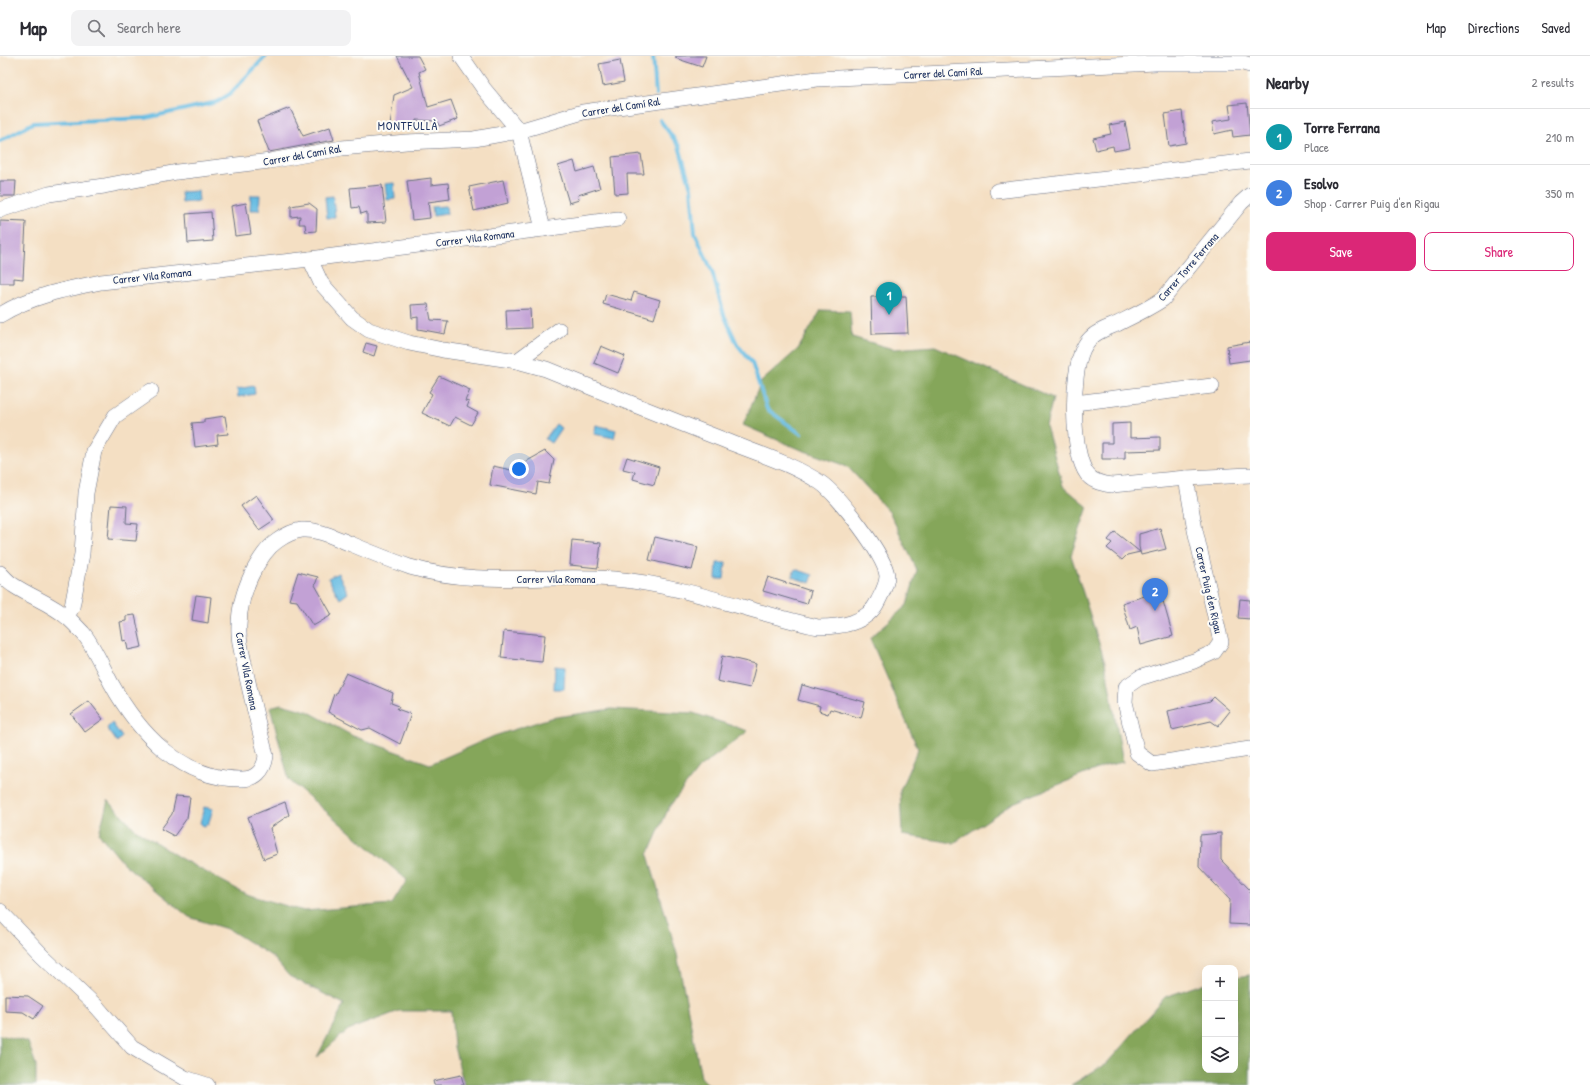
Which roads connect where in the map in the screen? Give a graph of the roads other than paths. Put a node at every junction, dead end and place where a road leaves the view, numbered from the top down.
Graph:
1 (461, 56) edge
2 (1250, 65) edge
3 (519, 131) junction
4 (1250, 161) edge
5 (997, 191) dead end
6 (1250, 195) edge
7 (0, 210) edge
8 (618, 219) dead end
9 (544, 229) junction
10 (310, 259) junction
11 (0, 315) edge
12 (559, 330) dead end
13 (518, 360) junction
14 (1212, 386) dead end
15 (151, 391) dead end
16 (1075, 403) junction
17 (1250, 475) edge
18 (1186, 478) junction
19 (0, 573) edge
20 (67, 617) junction
21 (1250, 749) edge
22 (0, 911) edge
23 (207, 1085) edge

1 - 3 street
2 - 3 street, Carrer del Camí Ral
3 - 7 street, Carrer del Camí Ral
3 - 9 street
4 - 5 street
6 - 16 street, Carrer Torre Ferrana
8 - 9 street, Carrer Vila Romana
9 - 10 street, Carrer Vila Romana
10 - 11 street, Carrer Vila Romana
10 - 13 street, Carrer Vila Romana
12 - 13 street
13 - 20 street, Carrer Vila Romana
14 - 16 street
15 - 20 street
16 - 18 street, Carrer Torre Ferrana
17 - 18 street
18 - 21 street, Carrer Puig d'en Rigau
19 - 20 street, Carrer Vila Romana
22 - 23 street

